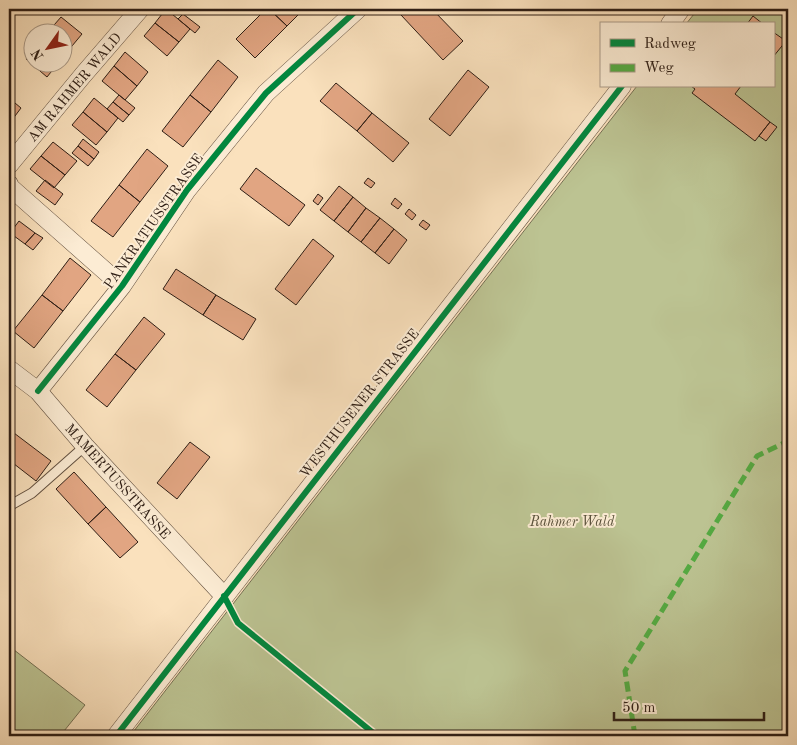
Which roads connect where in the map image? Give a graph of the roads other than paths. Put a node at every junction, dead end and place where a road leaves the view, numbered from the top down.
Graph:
1 (140, 9) edge
2 (358, 9) edge
3 (682, 9) edge
4 (672, 22) edge
5 (620, 88) edge
6 (9, 165) edge
7 (9, 184) edge
8 (122, 286) junction
9 (9, 369) edge
10 (38, 391) junction
11 (85, 446) junction
12 (9, 506) edge
13 (224, 596) junction
14 (116, 736) edge

1 - 6 street, AM RAHMER WALD
2 - 8 street, PANKRATIUSSTRASSE
3 - 4 street
5 - 13 street, WESTHUSENER STRASSE
7 - 8 street
8 - 10 street, PANKRATIUSSTRASSE
9 - 10 street, MAMERTUSSTRASSE
10 - 11 street, MAMERTUSSTRASSE
11 - 12 lane
11 - 13 street, MAMERTUSSTRASSE
13 - 14 street, WESTHUSENER STRASSE

